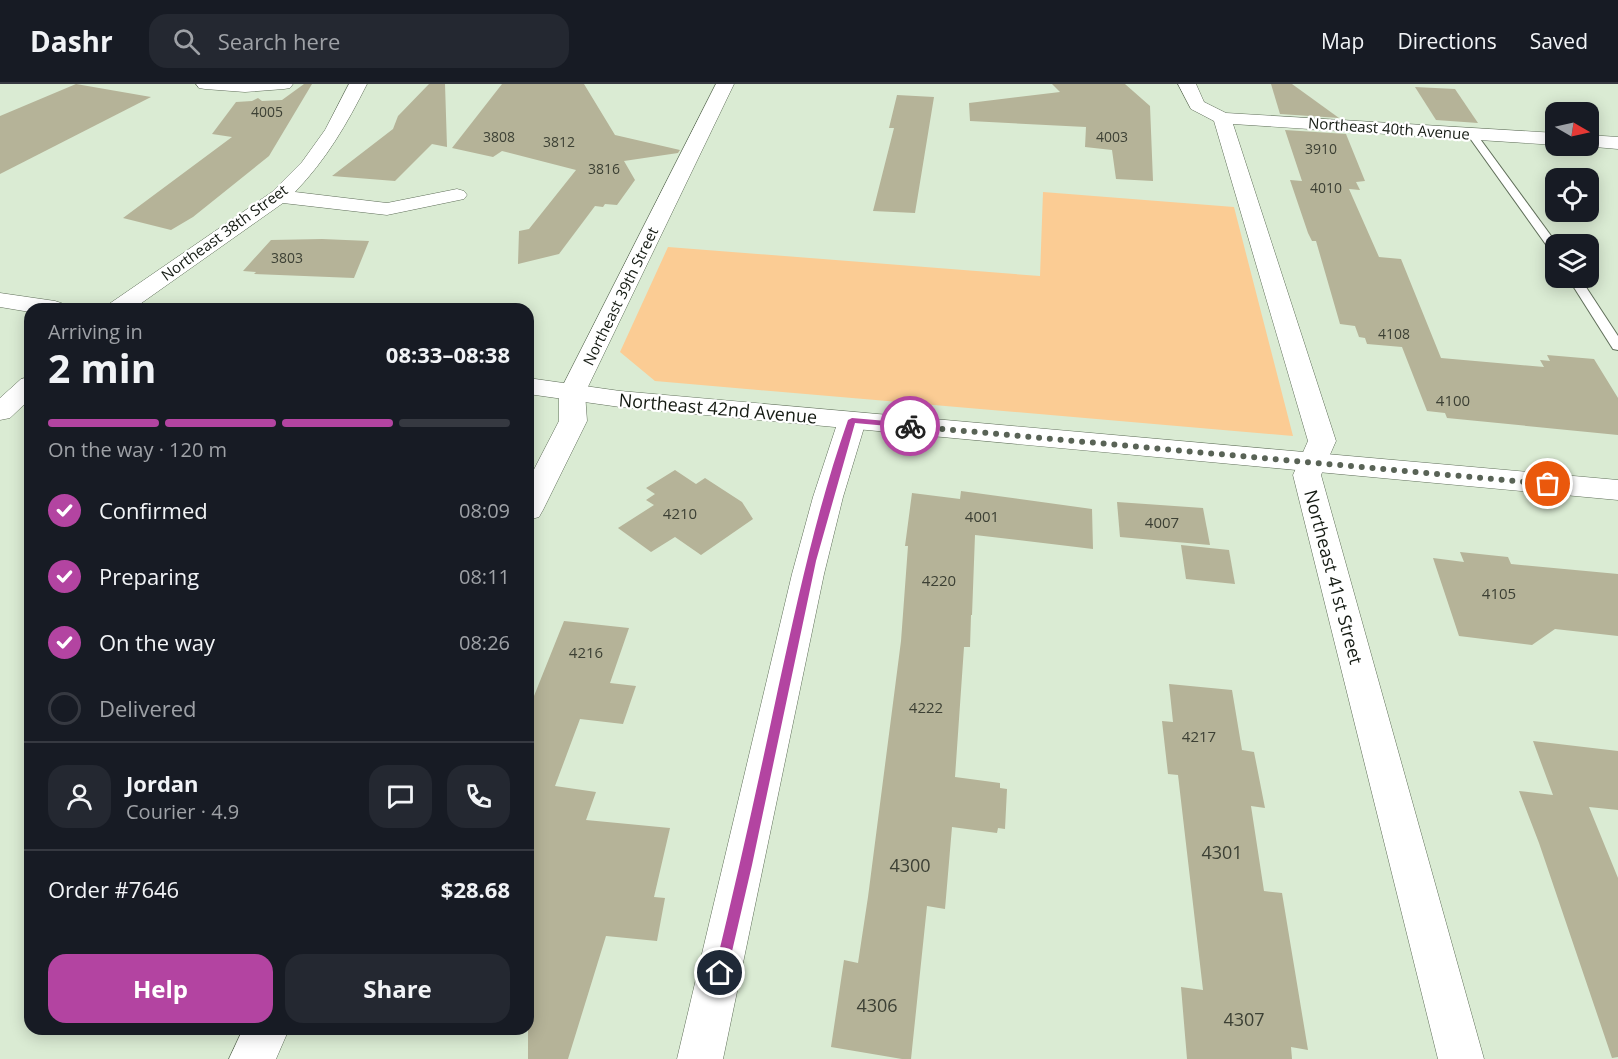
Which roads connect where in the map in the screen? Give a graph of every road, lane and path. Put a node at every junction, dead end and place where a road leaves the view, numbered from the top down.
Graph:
1 (205, 84) edge
2 (284, 84) edge
3 (357, 84) edge
4 (725, 84) edge
5 (1187, 84) edge
6 (1222, 118) junction
7 (1472, 134) junction
8 (1545, 138) edge
9 (1599, 142) edge
10 (1618, 143) edge
11 (457, 195) dead end
12 (279, 196) junction
13 (1545, 236) edge
14 (1580, 288) edge
15 (0, 300) edge
16 (126, 303) edge
17 (24, 304) edge
18 (1618, 346) edge
19 (534, 387) edge
20 (24, 390) edge
21 (572, 393) junction
22 (0, 412) edge
23 (852, 420) junction
24 (1313, 462) junction
25 (1618, 490) edge
26 (534, 498) edge
27 (264, 1035) edge
28 (252, 1059) edge
29 (700, 1059) edge
30 (1461, 1059) edge

1 - 2 street
3 - 12 street, Northeast 38th Street
4 - 21 street, Northeast 39th Street
5 - 6 street
6 - 7 street, Northeast 40th Avenue
6 - 24 street, Northeast 41st Street
7 - 8 street, Northeast 40th Avenue
7 - 13 lane
9 - 10 street
11 - 12 street
12 - 16 street, Northeast 38th Street
14 - 18 lane
15 - 17 street
19 - 21 street, Northeast 42nd Avenue
20 - 22 street
21 - 23 street, Northeast 42nd Avenue
21 - 26 street, Northeast 39th Street
23 - 24 street, Northeast 42nd Avenue
23 - 29 street
24 - 25 street, Northeast 42nd Avenue
24 - 30 street, Northeast 41st Street
27 - 28 street

